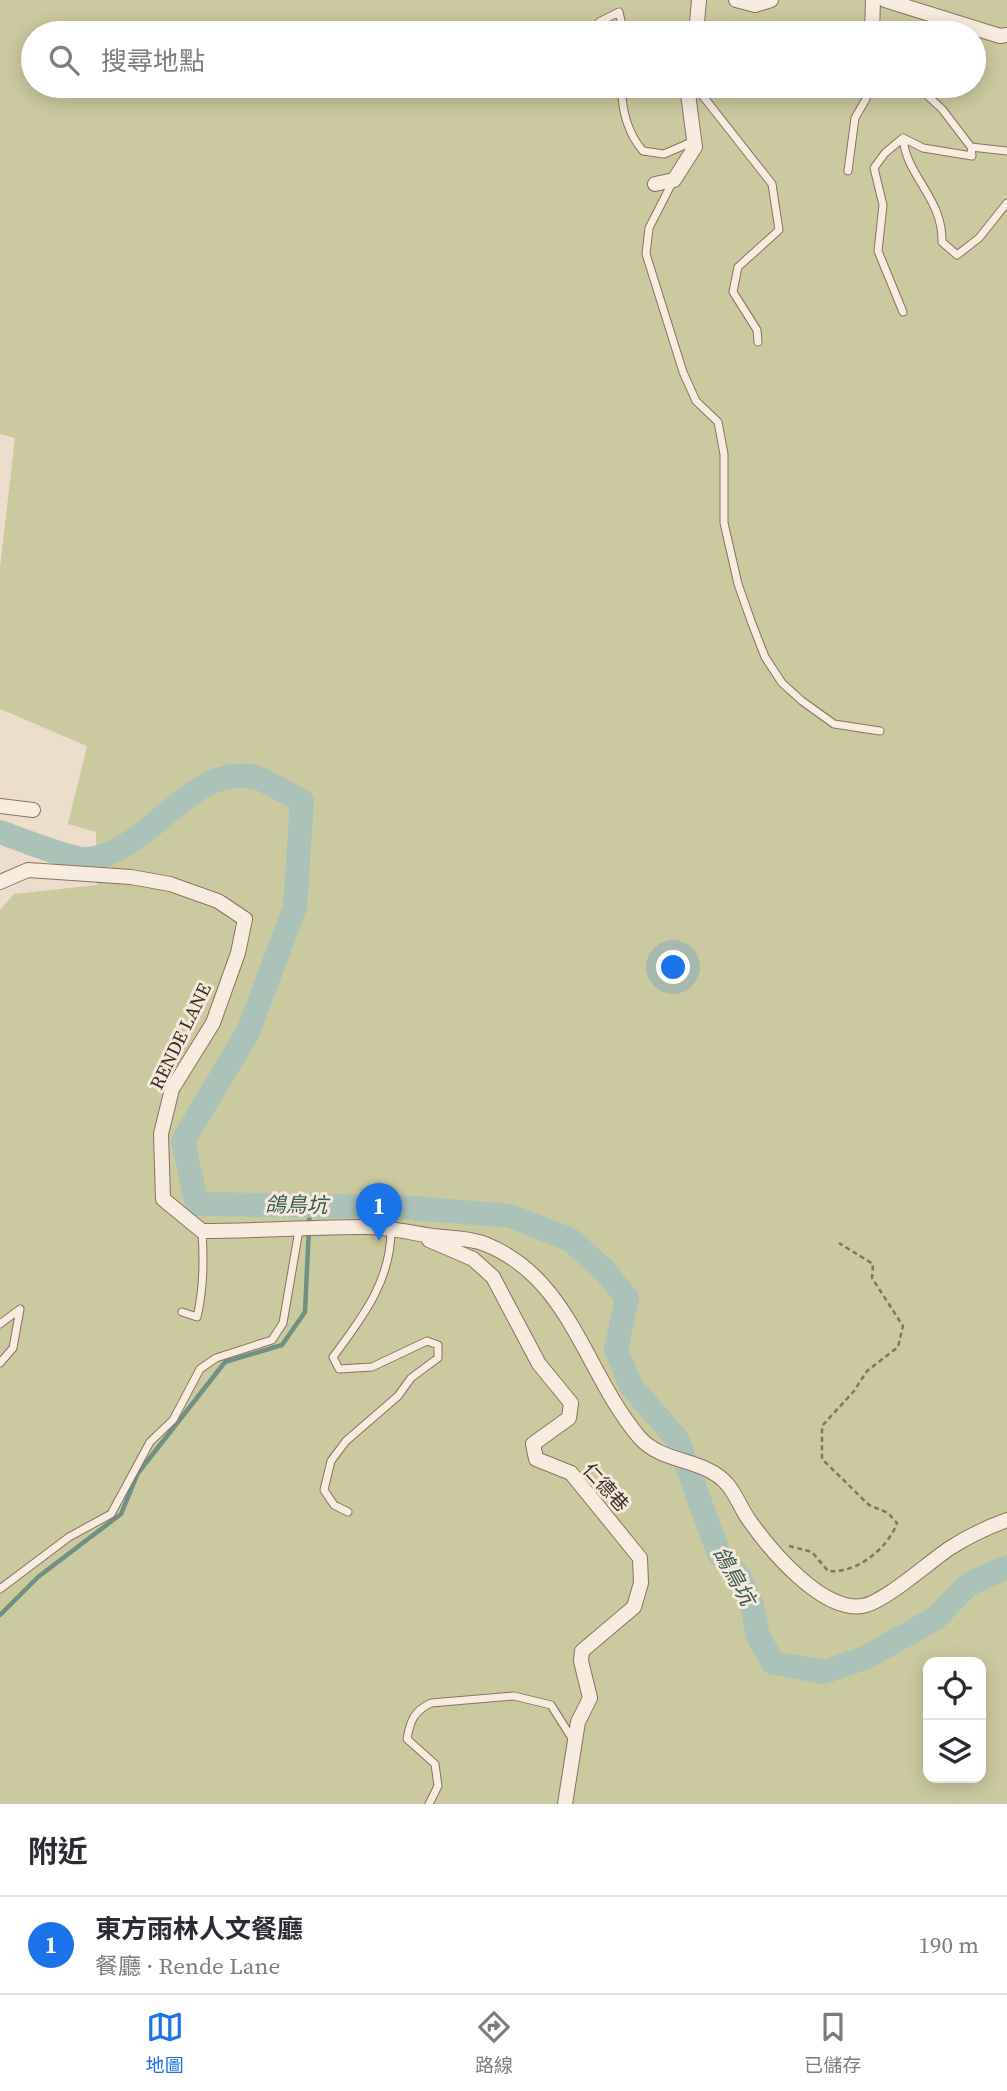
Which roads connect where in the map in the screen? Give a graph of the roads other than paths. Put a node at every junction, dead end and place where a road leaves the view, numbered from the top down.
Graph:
1 (699, 0) edge
2 (736, 0) edge
3 (771, 0) edge
4 (873, 0) edge
5 (885, 0) edge
6 (601, 21) edge
7 (621, 21) edge
8 (697, 21) edge
9 (872, 21) edge
10 (952, 21) edge
11 (986, 32) edge
12 (1007, 35) edge
13 (623, 98) edge
14 (689, 98) edge
15 (704, 98) edge
16 (866, 98) edge
17 (930, 98) edge
18 (903, 138) junction
19 (694, 141) junction
20 (971, 147) junction
21 (1007, 152) edge
22 (848, 171) dead end
23 (674, 180) junction
24 (655, 184) dead end
25 (1007, 203) edge
26 (903, 312) dead end
27 (758, 342) dead end
28 (880, 731) dead end
29 (0, 806) edge
30 (33, 810) dead end
31 (0, 882) edge
32 (299, 1230) junction
33 (202, 1231) junction
34 (398, 1231) junction
35 (182, 1312) dead end
36 (0, 1324) edge
37 (0, 1363) edge
38 (348, 1512) dead end
39 (1007, 1520) edge
40 (0, 1589) edge
41 (575, 1744) junction
42 (429, 1804) edge
43 (565, 1804) edge

1 - 8 street
2 - 3 street
4 - 9 street
5 - 10 street
6 - 7 lane
11 - 12 street
13 - 19 lane
14 - 19 street
15 - 27 lane
16 - 22 lane
17 - 20 lane
18 - 20 lane
18 - 25 lane
18 - 26 lane
19 - 23 street
20 - 21 lane
23 - 24 street
23 - 28 lane
29 - 30 street
31 - 33 street, RENDE LANE
32 - 33 street
32 - 34 street
32 - 40 lane
33 - 35 lane
34 - 38 lane
34 - 39 street
34 - 41 street, 仁德巷
36 - 37 lane
41 - 42 lane
41 - 43 street, 仁德巷

